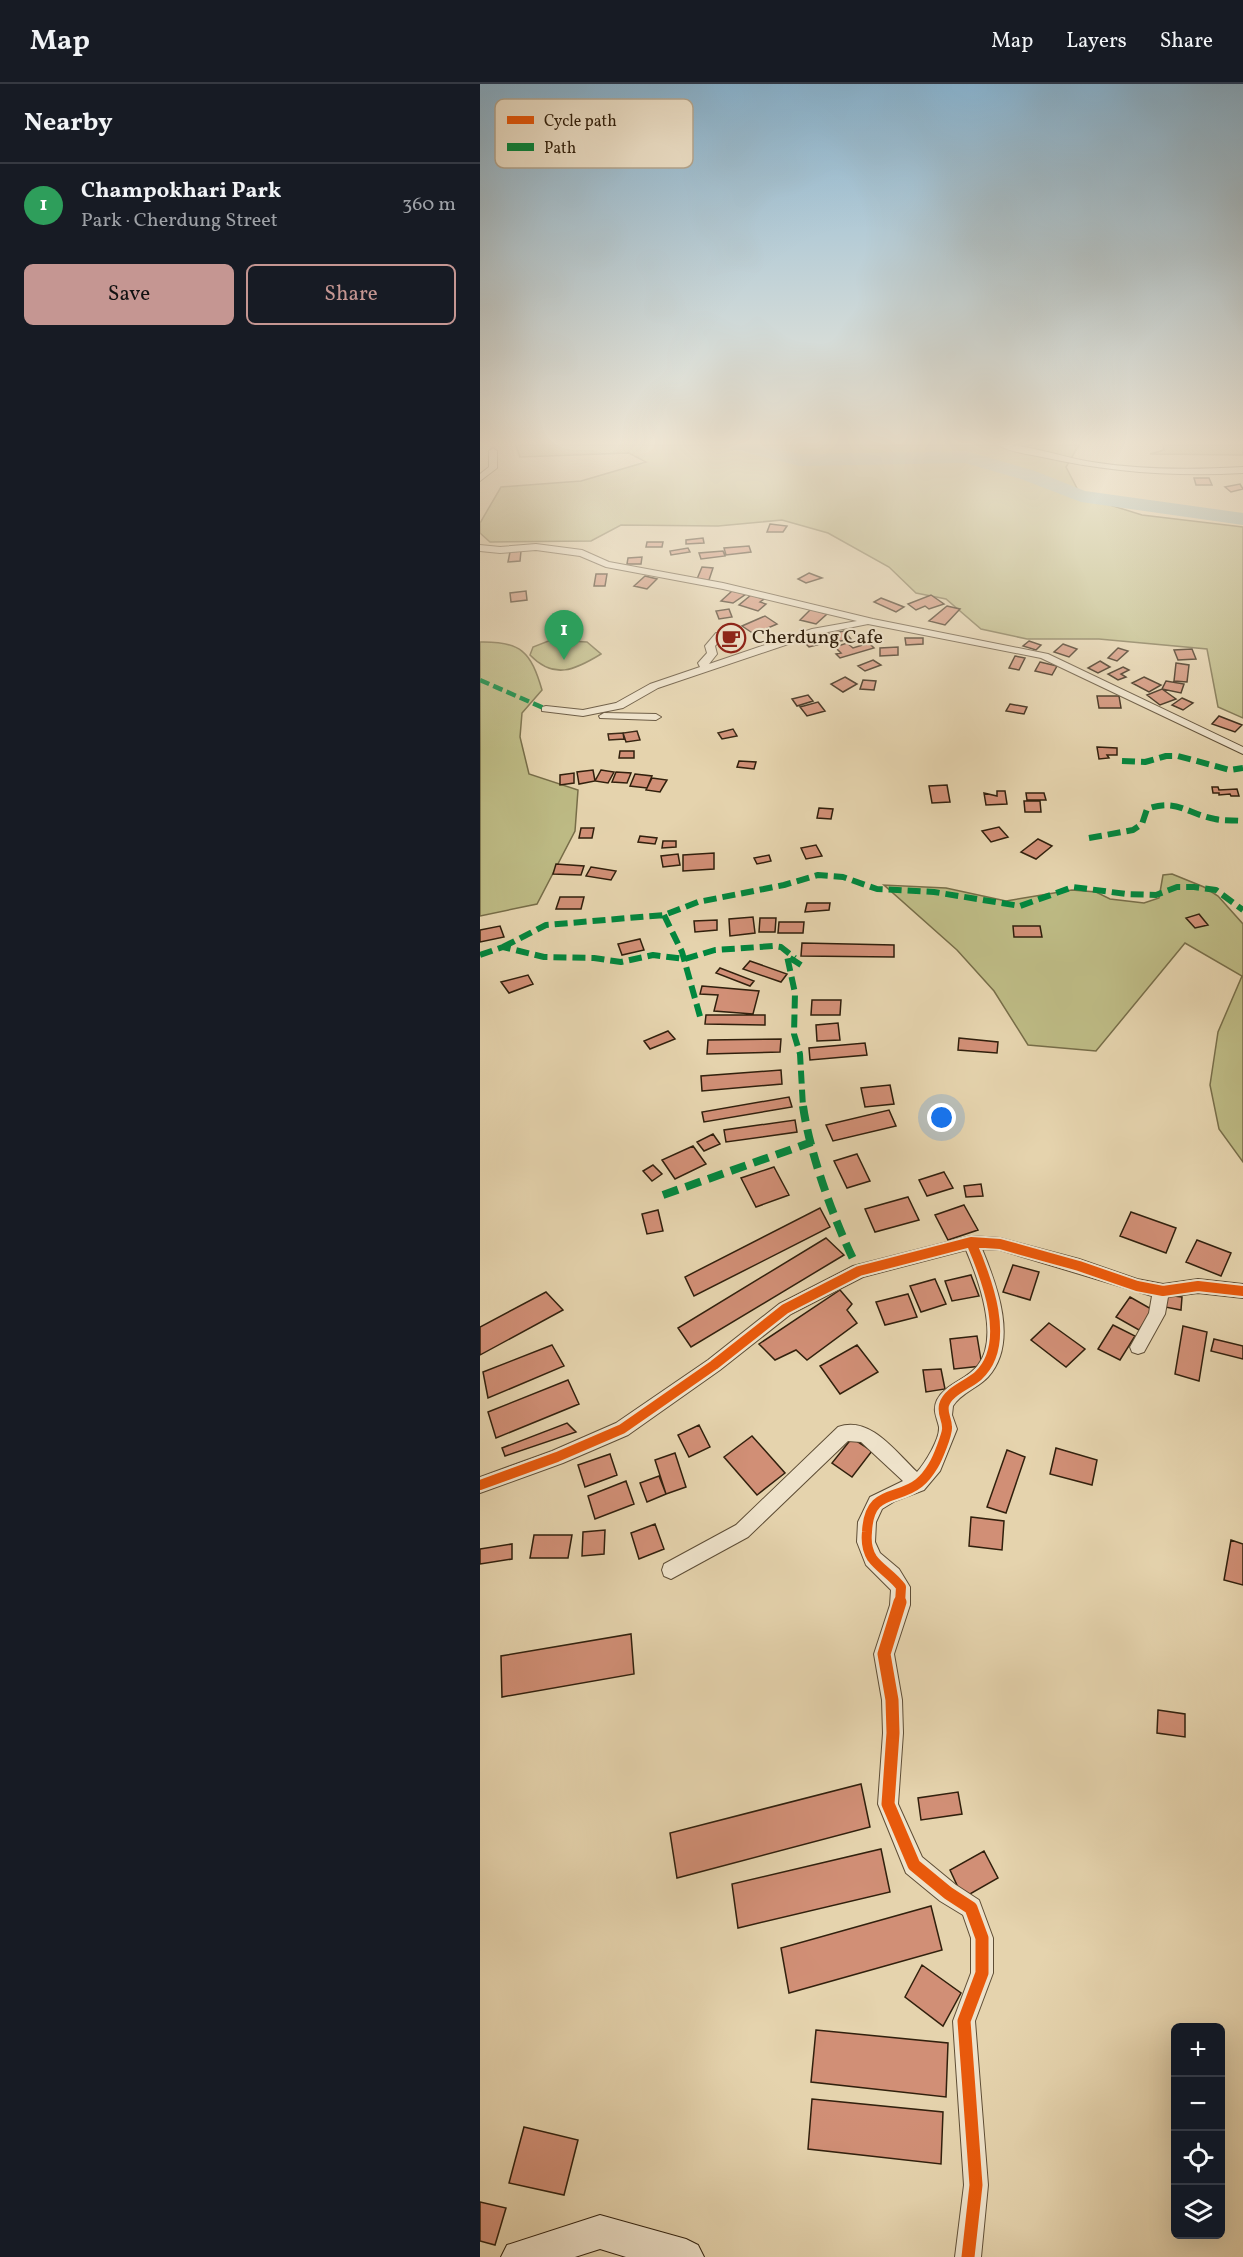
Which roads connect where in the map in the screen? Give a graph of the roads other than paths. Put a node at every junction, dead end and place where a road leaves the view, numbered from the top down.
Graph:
1 (480, 548) edge
2 (873, 622) junction
3 (720, 636) dead end
4 (706, 669) junction
5 (546, 710) dead end
6 (583, 713) junction
7 (656, 717) dead end
8 (1243, 751) edge
9 (971, 1242) junction
10 (1163, 1291) junction
11 (1243, 1291) edge
12 (1138, 1347) dead end
13 (918, 1484) junction
14 (480, 1485) edge
15 (671, 1570) dead end
16 (519, 2257) edge
17 (686, 2257) edge
18 (968, 2257) edge

1 - 2 street
2 - 4 street
2 - 8 street
3 - 4 street
4 - 6 street
5 - 6 street
6 - 7 street
9 - 10 street
9 - 13 street
9 - 14 street
10 - 11 street
10 - 12 street
13 - 15 street
13 - 18 street
16 - 17 street

